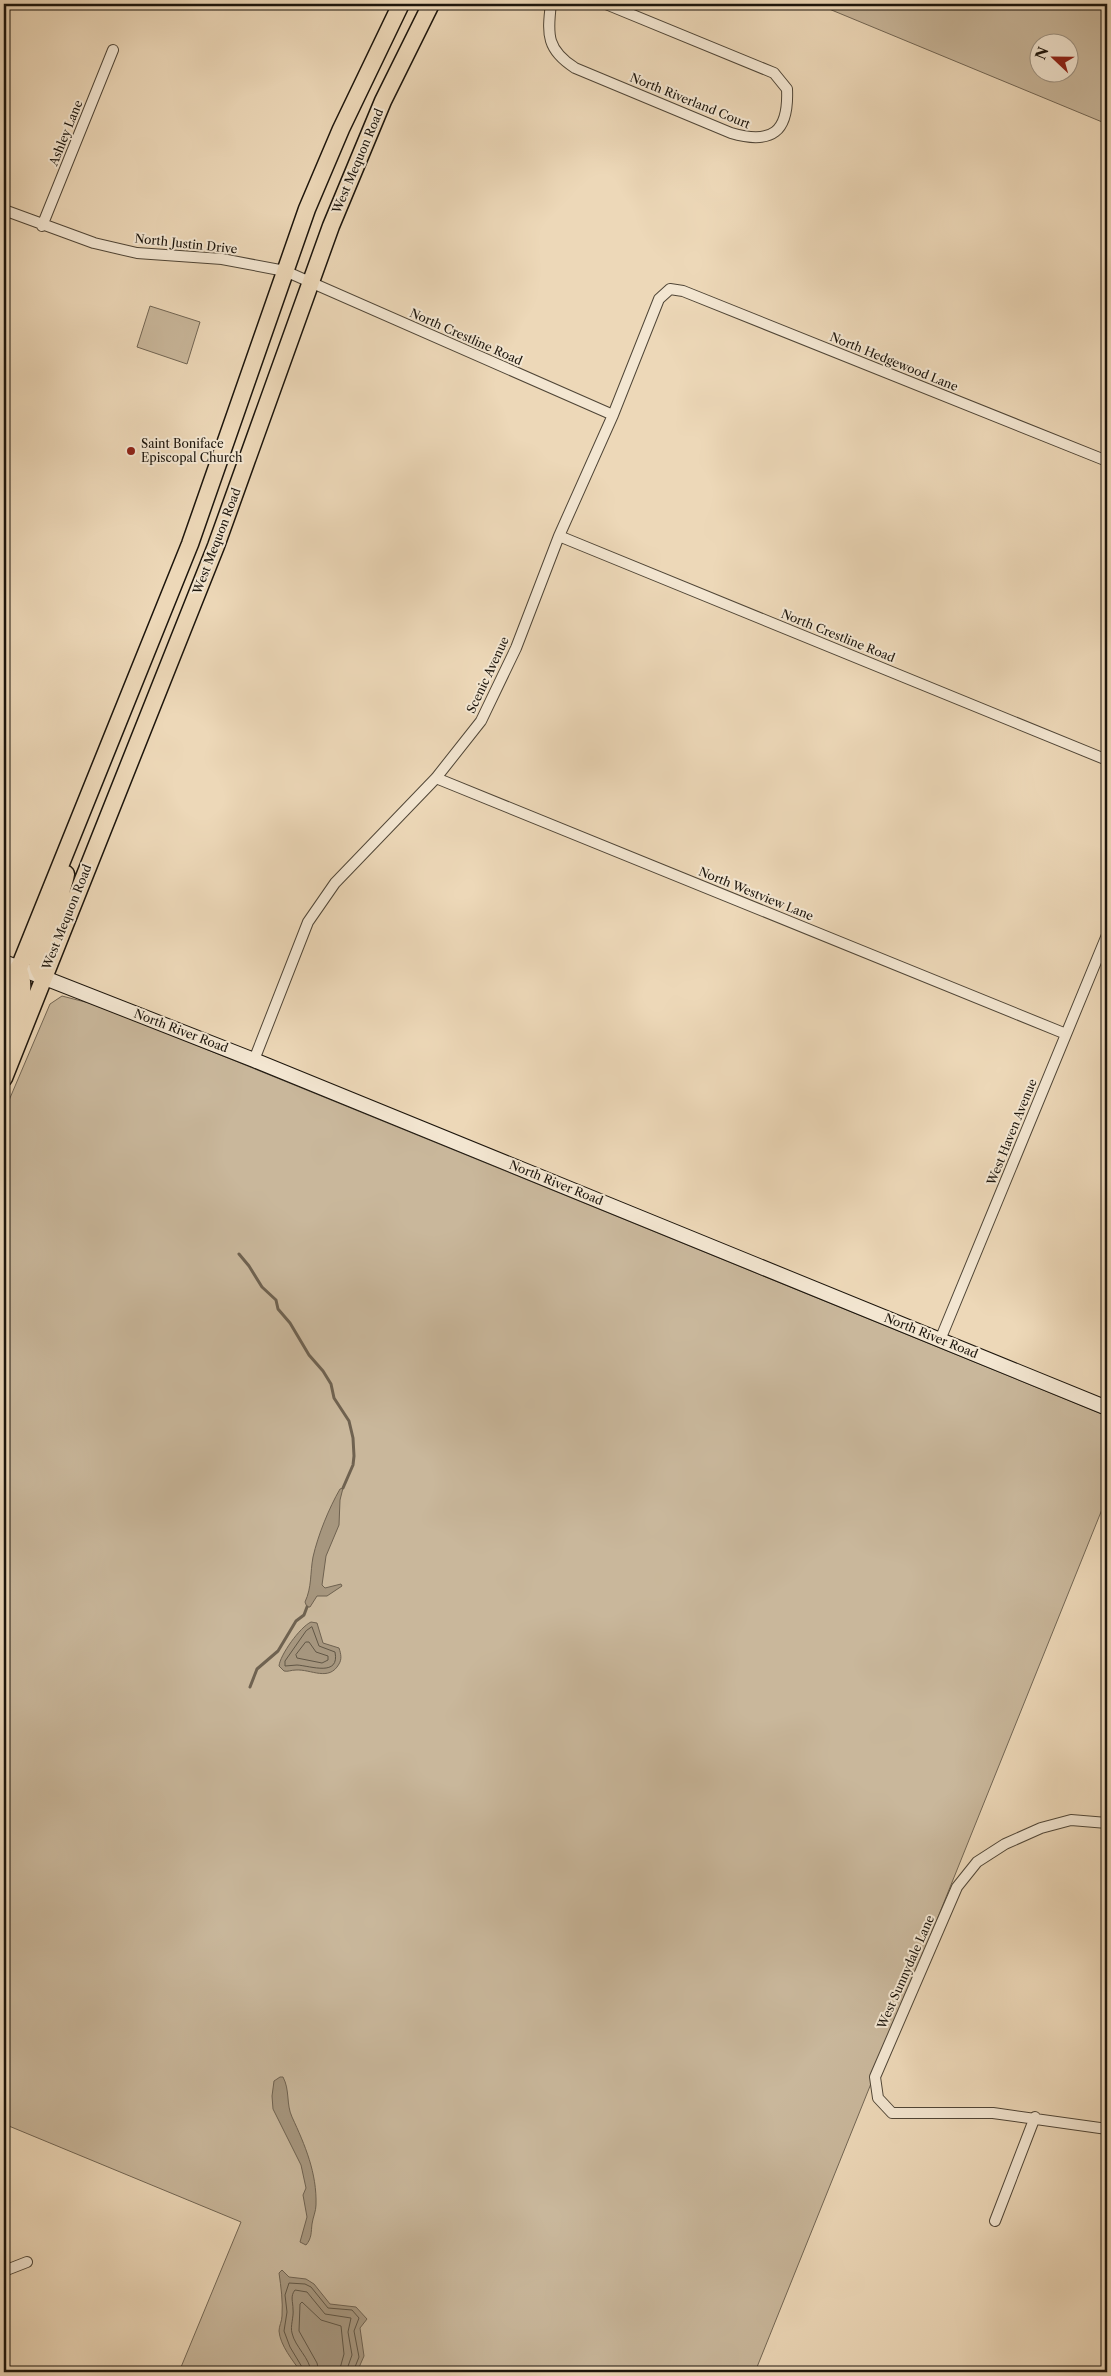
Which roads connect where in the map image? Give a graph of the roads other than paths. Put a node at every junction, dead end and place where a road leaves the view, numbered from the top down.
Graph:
1 (401, 4) edge
2 (430, 4) edge
3 (551, 4) edge
4 (606, 4) edge
5 (114, 50) dead end
6 (4, 210) edge
7 (42, 226) junction
8 (285, 271) junction
9 (310, 281) junction
10 (670, 289) joint
11 (613, 415) junction
12 (1107, 461) edge
13 (559, 536) junction
14 (1107, 760) edge
15 (436, 778) junction
16 (70, 840) junction
17 (1107, 935) edge
18 (11, 965) edge
19 (43, 977) junction
20 (4, 1005) edge
21 (1066, 1034) junction
22 (4, 1044) edge
23 (254, 1060) junction
24 (4, 1078) edge
25 (940, 1340) junction
26 (1107, 1408) edge
27 (1107, 1823) edge
28 (1035, 2118) junction
29 (1107, 2129) edge
30 (995, 2221) dead end
31 (27, 2262) dead end
32 (4, 2271) edge

1 - 8 main road, West Mequon Road
2 - 9 main road, West Mequon Road
3 - 4 street, North Riverland Court
5 - 7 street, Ashley Lane
6 - 7 street, North Justin Drive
7 - 8 street, North Justin Drive
8 - 9 street, North Justin Drive
8 - 16 main road, West Mequon Road
9 - 11 street, North Crestline Road
9 - 19 main road, West Mequon Road
10 - 11 street, Scenic Avenue
10 - 12 street, North Hedgewood Lane
11 - 13 street, Scenic Avenue
13 - 14 street, North Crestline Road
13 - 15 street, Scenic Avenue
15 - 21 street, North Westview Lane
15 - 23 street, Scenic Avenue
16 - 18 main road, West Mequon Road
16 - 19 main road
17 - 21 street, West Haven Avenue
18 - 19 street, North River Road
18 - 20 main road, West Mequon Road
18 - 22 main road
19 - 23 street, North River Road
19 - 24 main road, West Mequon Road
21 - 25 street, West Haven Avenue
23 - 25 street, North River Road
25 - 26 street, North River Road
27 - 28 street, West Sunnydale Lane
28 - 29 street
28 - 30 street
31 - 32 street

